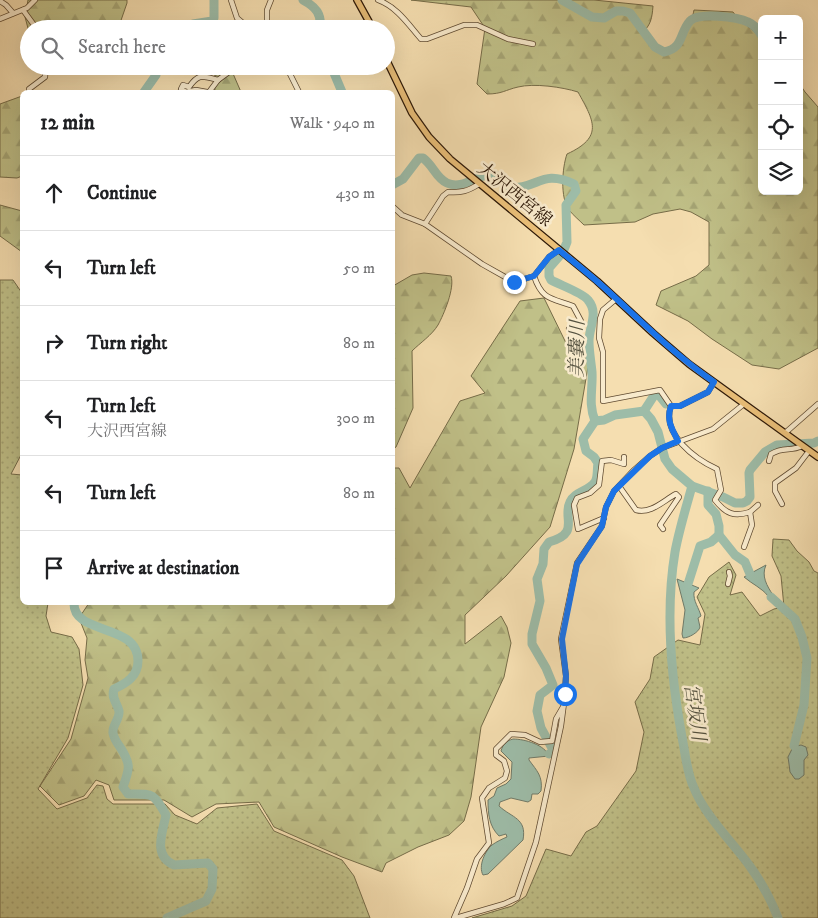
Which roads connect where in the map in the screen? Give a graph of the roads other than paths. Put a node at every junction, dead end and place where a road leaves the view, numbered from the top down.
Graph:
1 (35, 0) edge
2 (231, 0) edge
3 (272, 0) edge
4 (357, 0) edge
5 (378, 0) edge
6 (0, 1) edge
7 (22, 10) junction
8 (13, 13) junction
9 (0, 19) edge
10 (30, 20) edge
11 (239, 20) edge
12 (266, 20) edge
13 (368, 20) edge
14 (532, 44) dead end
15 (45, 75) edge
16 (224, 75) edge
17 (290, 75) edge
18 (393, 75) edge
19 (218, 80) junction
20 (29, 90) edge
21 (183, 90) edge
22 (210, 90) edge
23 (298, 90) edge
24 (479, 183) junction
25 (395, 209) edge
26 (425, 224) junction
27 (562, 252) junction
28 (534, 276) junction
29 (616, 299) junction
30 (569, 329) dead end
31 (714, 382) junction
32 (744, 404) junction
33 (818, 404) edge
34 (671, 406) junction
35 (785, 433) junction
36 (678, 441) junction
37 (802, 446) junction
38 (809, 451) junction
39 (624, 457) dead end
40 (818, 457) edge
41 (769, 461) dead end
42 (619, 486) junction
43 (782, 504) dead end
44 (758, 505) dead end
45 (750, 512) junction
46 (604, 518) junction
47 (663, 529) dead end
48 (744, 548) dead end
49 (729, 572) dead end
50 (728, 584) dead end
51 (564, 703) junction
52 (455, 918) edge

1 - 7 street
2 - 11 street
3 - 12 street
4 - 13 main road
5 - 14 street
6 - 8 street
7 - 8 street
7 - 10 street
8 - 9 street
15 - 20 street
16 - 19 street
17 - 23 street
18 - 24 main road, 大沢西宮線
19 - 21 street
19 - 22 street
24 - 26 street
24 - 27 main road, 大沢西宮線
25 - 26 street
26 - 28 street
27 - 28 street
27 - 29 main road, 大沢西宮線
28 - 30 street
29 - 31 main road, 大沢西宮線
29 - 34 street
31 - 32 main road, 大沢西宮線
31 - 34 street
32 - 35 main road, 大沢西宮線
32 - 36 street
33 - 35 street
34 - 36 street
35 - 37 main road, 大沢西宮線
36 - 42 street
36 - 45 street
37 - 38 main road, 大沢西宮線
37 - 41 street
38 - 40 main road, 大沢西宮線
38 - 43 street
39 - 46 street
42 - 46 street
42 - 47 street
44 - 45 street
45 - 48 street
46 - 51 street
49 - 50 street
51 - 52 street
51 - 52 street

